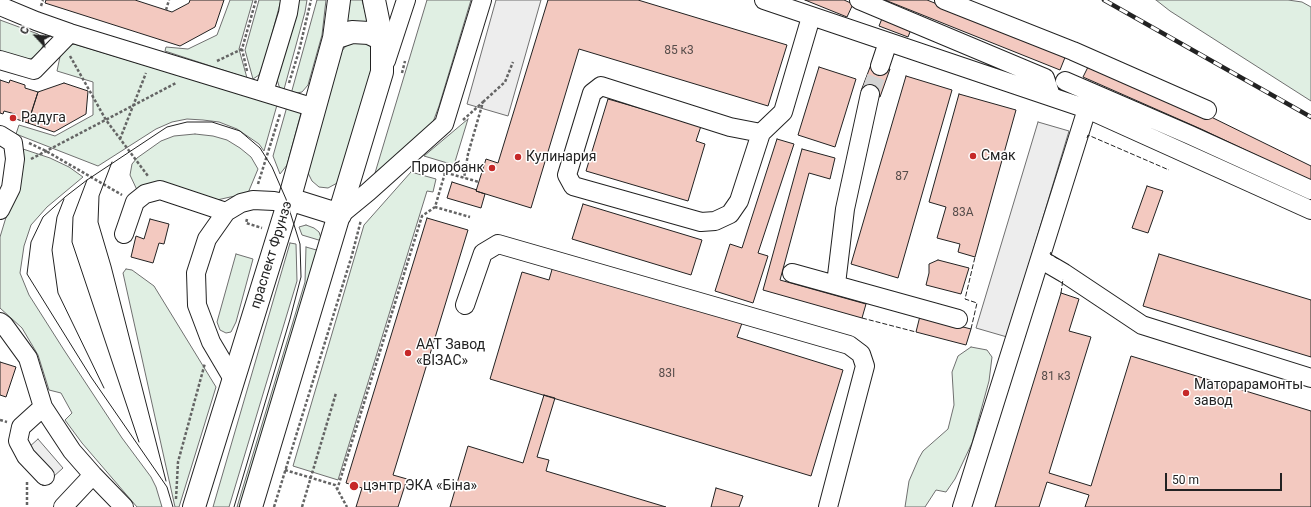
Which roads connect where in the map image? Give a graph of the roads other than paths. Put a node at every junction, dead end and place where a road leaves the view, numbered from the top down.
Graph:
1 (290, 0) edge
2 (339, 0) edge
3 (374, 0) edge
4 (406, 0) edge
5 (482, 0) edge
6 (764, 0) edge
7 (859, 0) edge
8 (944, 0) edge
9 (0, 6) edge
10 (811, 16) junction
11 (66, 37) junction
12 (334, 38) junction
13 (382, 39) junction
14 (888, 42) junction
15 (1074, 51) junction
16 (0, 60) edge
17 (880, 66) tunnel mouth
18 (382, 72) junction
19 (1065, 81) junction
20 (258, 91) junction
21 (870, 94) tunnel mouth
22 (1056, 98) junction
23 (315, 108) junction
24 (1087, 109) junction
25 (1207, 110) dead end
26 (761, 133) junction
27 (0, 135) edge
28 (8, 179) edge
29 (1311, 190) edge
30 (288, 202) junction
31 (0, 210) edge
32 (1311, 210) edge
33 (226, 212) junction
34 (340, 215) junction
35 (124, 234) dead end
36 (1040, 259) junction
37 (792, 273) dead end
38 (836, 284) junction
39 (465, 305) dead end
40 (958, 319) dead end
41 (0, 322) edge
42 (1311, 378) edge
43 (234, 381) junction
44 (43, 407) junction
45 (93, 475) junction
46 (45, 476) dead end
47 (63, 507) edge
48 (124, 507) edge
49 (194, 507) edge
50 (251, 507) edge
51 (828, 507) edge
52 (962, 507) edge

1 - 20 lane
2 - 12 main road, праспект Фрунзэ
3 - 13 main road
4 - 18 lane
5 - 34 lane
6 - 10 lane
7 - 22 lane
8 - 15 lane
9 - 11 lane
10 - 14 lane
10 - 26 lane
11 - 16 lane
11 - 20 lane
12 - 13 main road
12 - 23 main road, праспект Фрунзэ
13 - 18 main road
14 - 17 lane
14 - 22 lane
15 - 19 lane
15 - 25 lane
18 - 34 main road
19 - 22 lane
19 - 29 lane
20 - 23 lane
21 - 38 lane
22 - 24 lane
23 - 30 main road, праспект Фрунзэ
24 - 32 lane
24 - 36 lane
26 - 26 lane
27 - 28 lane
28 - 31 lane
30 - 33 lane
30 - 34 main road
30 - 43 main road, праспект Фрунзэ
33 - 35 lane
33 - 43 lane
34 - 50 main road
36 - 42 lane
36 - 52 lane
37 - 38 lane
38 - 40 lane
39 - 51 lane
41 - 44 lane
43 - 49 main road, праспект Фрунзэ
44 - 45 lane
44 - 46 lane
45 - 47 lane
45 - 48 lane

